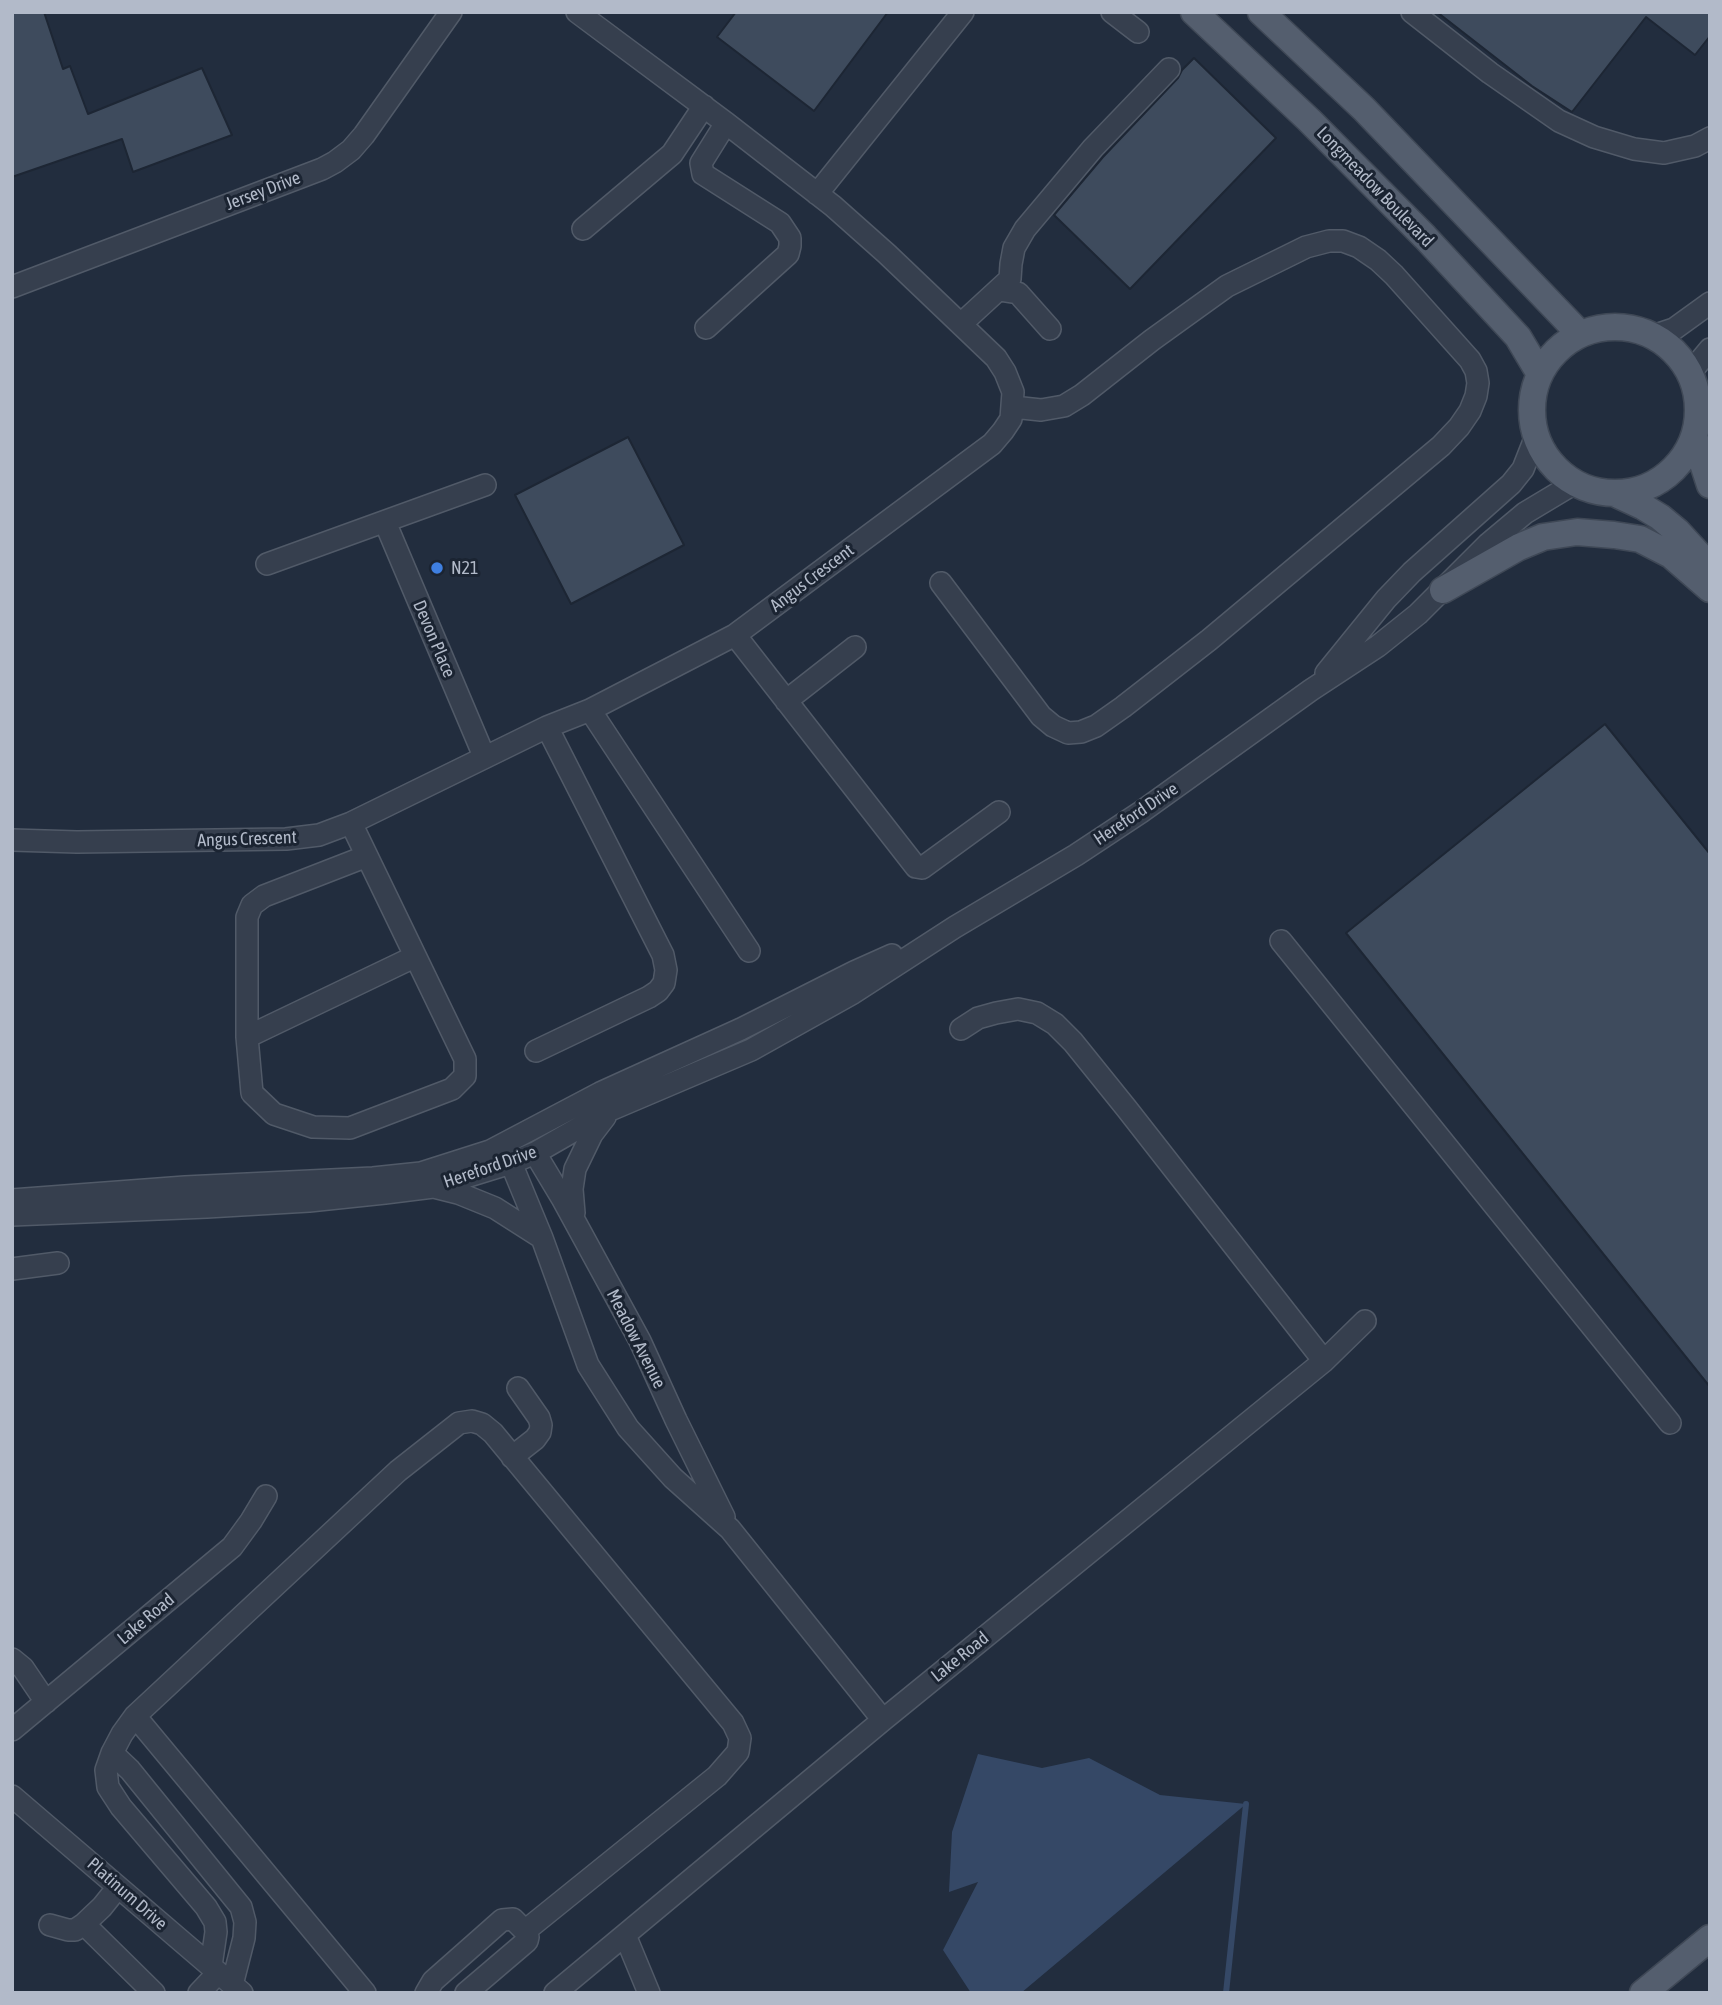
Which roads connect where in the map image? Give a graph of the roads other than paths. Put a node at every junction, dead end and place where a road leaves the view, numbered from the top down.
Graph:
1 (451, 12) edge
2 (963, 12) edge
3 (1112, 12) edge
4 (1194, 12) edge
5 (1261, 12) edge
6 (1412, 12) edge
7 (579, 13) edge
8 (1138, 32) dead end
9 (1170, 69) dead end
10 (704, 106) junction
11 (726, 123) junction
12 (1710, 138) edge
13 (677, 148) junction
14 (701, 163) junction
15 (817, 194) junction
16 (583, 229) dead end
17 (12, 287) edge
18 (999, 290) junction
19 (1710, 303) edge
20 (961, 324) junction
21 (706, 328) dead end
22 (1050, 329) dead end
23 (1580, 334) junction
24 (1653, 336) junction
25 (1710, 349) edge
26 (1690, 373) junction
27 (1540, 374) junction
28 (1013, 407) junction
29 (1536, 436) junction
30 (1694, 436) junction
31 (1575, 483) junction
32 (485, 485) dead end
33 (1710, 485) edge
34 (1614, 493) junction
35 (384, 522) junction
36 (267, 564) dead end
37 (1710, 567) edge
38 (941, 583) dead end
39 (1710, 589) edge
40 (1443, 590) junction
41 (735, 635) junction
42 (855, 647) dead end
43 (1311, 690) junction
44 (786, 701) junction
45 (590, 710) junction
46 (547, 727) junction
47 (484, 756) junction
48 (999, 812) dead end
49 (351, 823) junction
50 (12, 840) edge
51 (367, 856) junction
52 (955, 927) junction
53 (1281, 941) dead end
54 (749, 951) dead end
55 (414, 957) junction
56 (961, 1029) dead end
57 (247, 1037) junction
58 (536, 1051) dead end
59 (610, 1110) junction
60 (537, 1127) junction
61 (490, 1151) junction
62 (522, 1156) junction
63 (433, 1186) junction
64 (12, 1200) edge
65 (12, 1215) edge
66 (575, 1222) junction
67 (542, 1238) junction
68 (58, 1263) dead end
69 (12, 1269) edge
70 (1365, 1321) dead end
71 (1324, 1361) junction
72 (518, 1388) dead end
73 (1670, 1423) dead end
74 (513, 1457) junction
75 (266, 1496) dead end
76 (730, 1529) junction
77 (12, 1658) edge
78 (46, 1702) junction
79 (135, 1716) junction
80 (883, 1720) junction
81 (12, 1730) edge
82 (112, 1753) junction
83 (12, 1796) edge
84 (118, 1887) junction
85 (84, 1924) junction
86 (50, 1925) dead end
87 (524, 1931) junction
88 (625, 1935) junction
89 (1710, 1938) edge
90 (226, 1979) edge
91 (154, 1993) edge
92 (199, 1993) edge
93 (365, 1993) edge
94 (426, 1993) edge
95 (466, 1993) edge
96 (555, 1993) edge
97 (649, 1993) edge
98 (1643, 1993) edge

1 - 17 street, Jersey Drive
2 - 15 street
3 - 8 street
4 - 27 main road, Longmeadow Boulevard
5 - 23 main road
6 - 12 street
7 - 10 street
9 - 18 street
10 - 11 street
10 - 13 street
11 - 14 street
11 - 15 street
13 - 14 street
13 - 16 street
14 - 21 street
15 - 20 street
18 - 20 street
18 - 22 street
19 - 24 street
20 - 28 street
23 - 24 main road
23 - 27 main road
24 - 26 main road
25 - 26 street
26 - 30 main road
27 - 29 main road
28 - 38 street
28 - 41 street, Angus Crescent
29 - 31 main road
29 - 43 street, Hereford Drive
30 - 33 main road
30 - 34 main road
31 - 34 main road
31 - 40 street, Hereford Drive
32 - 35 street
34 - 37 main road
35 - 36 street
35 - 47 street, Devon Place
39 - 40 main road
40 - 43 street, Hereford Drive
41 - 44 street
41 - 45 street, Angus Crescent
42 - 44 street
43 - 52 street, Hereford Drive
44 - 48 street
45 - 46 street, Angus Crescent
45 - 54 street
46 - 47 street, Angus Crescent
46 - 58 street
47 - 49 street, Angus Crescent
49 - 50 street, Angus Crescent
49 - 51 street
51 - 55 street
51 - 57 street
52 - 59 street, Hereford Drive
52 - 60 street, Hereford Drive
53 - 73 street
55 - 57 street
55 - 57 street
56 - 71 street
59 - 62 street, Hereford Drive
59 - 66 street
60 - 61 street, Hereford Drive
60 - 62 street
61 - 62 street
61 - 64 street, Hereford Drive
62 - 63 street, Hereford Drive
62 - 66 street, Meadow Avenue
62 - 67 street, Meadow Avenue
63 - 65 street, Hereford Drive
63 - 67 street
66 - 76 street, Meadow Avenue
67 - 76 street, Meadow Avenue
68 - 69 street
70 - 71 street, Lake Road
71 - 80 street, Lake Road
72 - 74 street
74 - 79 street
74 - 87 street
75 - 78 street, Lake Road
76 - 80 street, Meadow Avenue
77 - 78 street
78 - 81 street, Lake Road
79 - 82 street
79 - 93 street
80 - 88 street, Lake Road
82 - 90 street
82 - 90 street
83 - 84 street, Platinum Drive
84 - 85 street
84 - 90 street, Platinum Drive
85 - 86 street
85 - 91 street
87 - 94 street
87 - 95 street
88 - 96 street, Lake Road
88 - 97 street
89 - 98 main road
90 - 92 street

